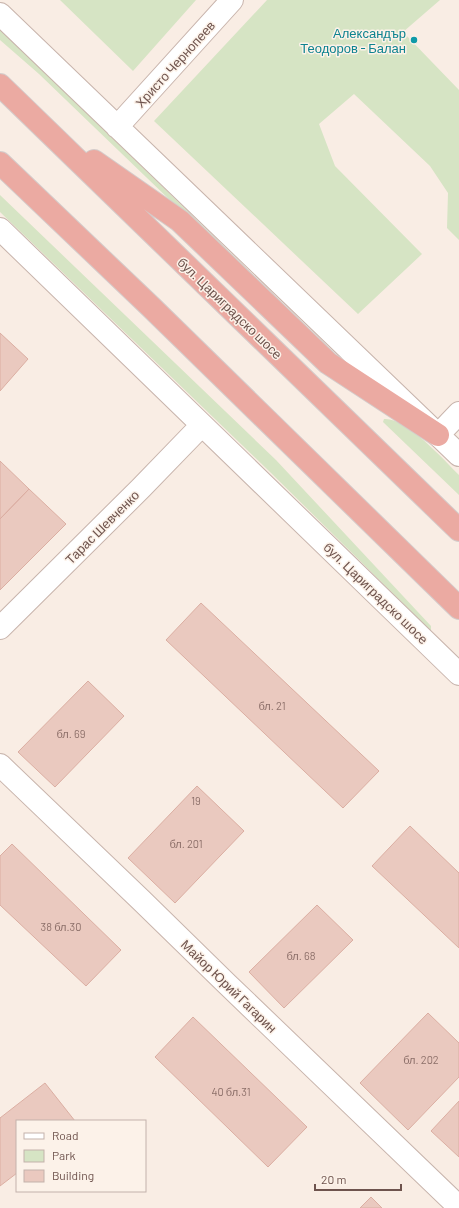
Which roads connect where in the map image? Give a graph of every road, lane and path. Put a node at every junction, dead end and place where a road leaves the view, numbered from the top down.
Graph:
1 (232, 0) edge
2 (0, 14) edge
3 (0, 85) edge
4 (40, 124) junction
5 (117, 128) junction
6 (0, 163) edge
7 (0, 229) edge
8 (459, 413) edge
9 (202, 425) junction
10 (438, 435) junction
11 (459, 455) edge
12 (459, 530) edge
13 (459, 608) edge
14 (0, 628) edge
15 (459, 674) edge
16 (0, 765) edge
17 (459, 1207) edge

1 - 5 street, Христо Чернопеев
2 - 5 street
3 - 4 highway, бул. Цариградско шосе
4 - 10 highway
4 - 12 highway, бул. Цариградско шосе
5 - 10 street
6 - 13 highway
7 - 9 street, бул. Цариградско шосе
8 - 10 street
9 - 14 street, Тарас Шевченко
9 - 15 street, бул. Цариградско шосе
10 - 11 street
16 - 17 street, Майор Юрий Гагарин

